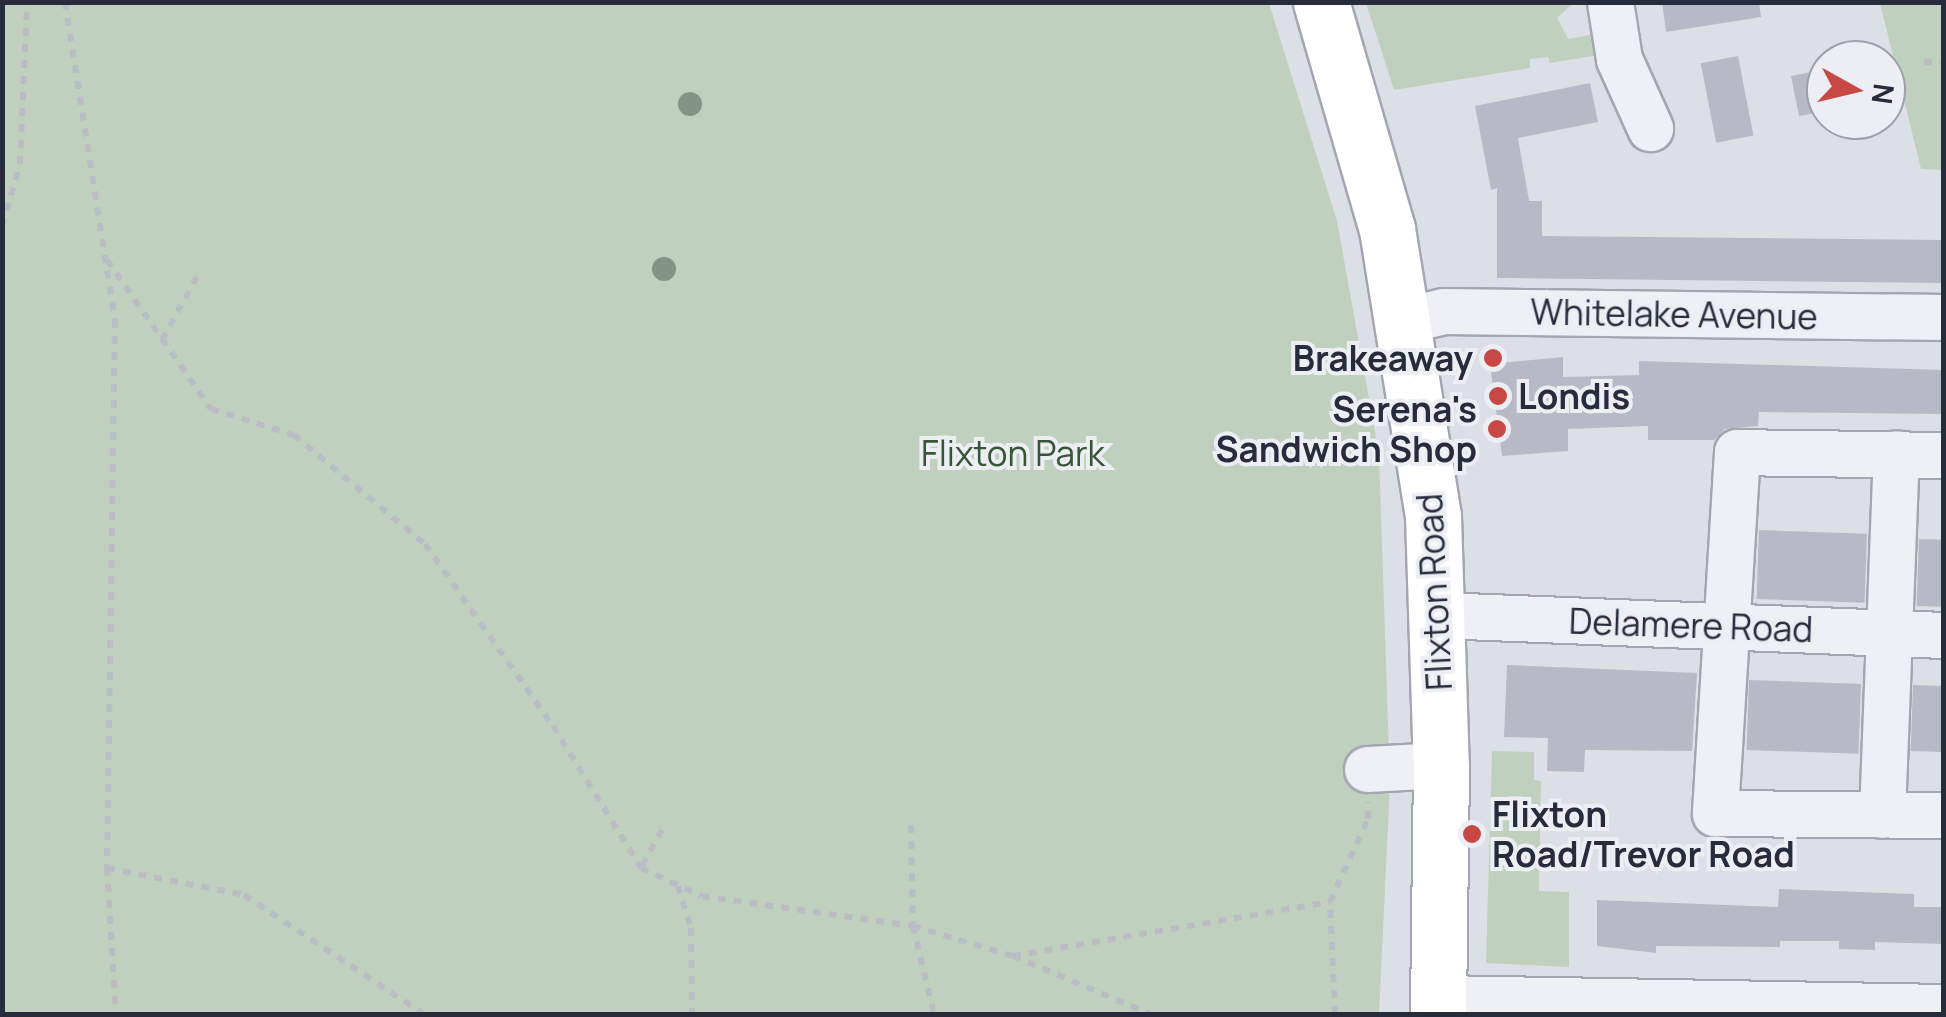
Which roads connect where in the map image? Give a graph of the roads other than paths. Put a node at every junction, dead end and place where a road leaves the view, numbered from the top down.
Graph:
1 (1320, 2) edge
2 (1610, 2) edge
3 (1650, 128) dead end
4 (1944, 316) edge
5 (1405, 320) junction
6 (1896, 453) junction
7 (1944, 455) edge
8 (1439, 615) junction
9 (1724, 627) junction
10 (1887, 632) junction
11 (1944, 634) edge
12 (1441, 764) junction
13 (1367, 778) road end
14 (1882, 815) junction
15 (1944, 816) edge
16 (1439, 1006) edge
17 (1944, 1007) edge

1 - 5 main road, Flixton Road
2 - 3 street
4 - 5 street, Whitelake Avenue
5 - 8 main road, Flixton Road
6 - 7 street
6 - 9 street
6 - 10 street
8 - 9 street, Delamere Road
8 - 12 main road, Flixton Road
9 - 10 street, Delamere Road
9 - 14 street
10 - 11 street, Delamere Road
10 - 14 street
12 - 13 street
12 - 16 main road, Flixton Road
14 - 15 street
16 - 17 street

